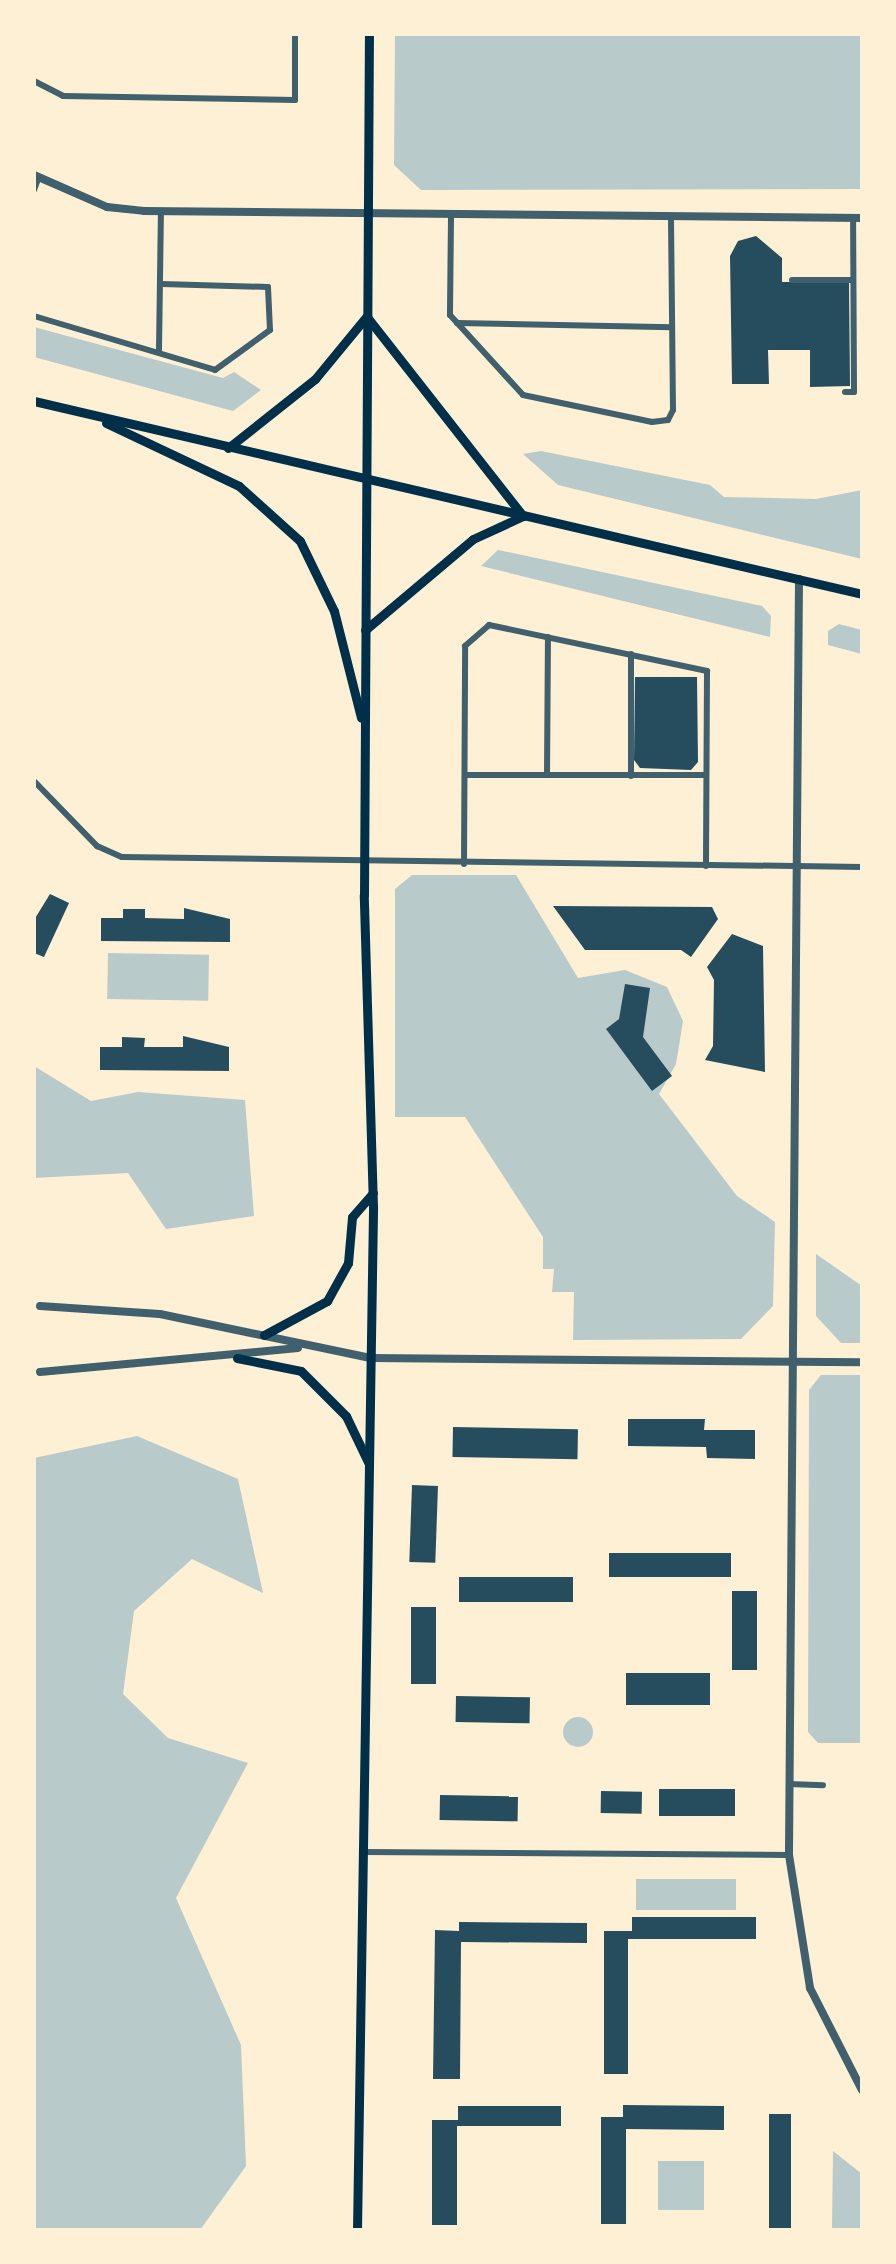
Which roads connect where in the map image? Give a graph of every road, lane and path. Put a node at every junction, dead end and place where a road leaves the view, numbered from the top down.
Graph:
1 (295, 34) edge
2 (369, 34) edge
3 (34, 81) edge
4 (36, 177) edge
5 (34, 190) edge
6 (161, 212) junction
7 (368, 216) junction
8 (451, 217) junction
9 (671, 218) junction
10 (858, 218) edge
11 (792, 280) dead end
12 (853, 280) junction
13 (162, 284) junction
14 (34, 316) edge
15 (367, 316) junction
16 (457, 323) junction
17 (672, 327) junction
18 (159, 350) junction
19 (845, 392) dead end
20 (34, 401) edge
21 (89, 414) junction
22 (228, 448) junction
23 (366, 481) junction
24 (523, 516) junction
25 (799, 579) junction
26 (862, 594) edge
27 (365, 630) junction
28 (548, 637) junction
29 (631, 654) junction
30 (364, 733) junction
31 (466, 775) junction
32 (547, 775) junction
33 (705, 775) junction
34 (631, 776) junction
35 (34, 781) edge
36 (364, 863) junction
37 (464, 864) junction
38 (706, 866) junction
39 (796, 866) junction
40 (862, 867) edge
41 (373, 1193) junction
42 (40, 1306) dead end
43 (264, 1335) junction
44 (303, 1347) junction
45 (237, 1358) junction
46 (370, 1358) junction
47 (792, 1361) junction
48 (862, 1362) edge
49 (40, 1372) dead end
50 (369, 1465) junction
51 (789, 1784) junction
52 (823, 1785) dead end
53 (363, 1852) junction
54 (789, 1855) junction
55 (862, 2090) edge
56 (357, 2230) edge

1 - 3 street
2 - 7 main road
4 - 5 street
4 - 6 street
6 - 7 street
6 - 13 street
7 - 8 street
7 - 15 main road
8 - 9 street
8 - 16 street
9 - 10 street
9 - 17 street
10 - 12 street
11 - 12 street
12 - 19 street
13 - 18 street
13 - 18 street
14 - 18 street
15 - 22 main road
15 - 23 main road
15 - 24 main road
16 - 17 street
16 - 17 street
20 - 21 main road
21 - 22 main road
21 - 30 main road
22 - 23 main road
23 - 24 main road
23 - 27 main road
24 - 25 main road
24 - 27 main road
25 - 26 main road
25 - 39 street
27 - 30 main road
28 - 29 street
28 - 31 street
28 - 32 street
29 - 33 street
29 - 34 street
30 - 36 main road
31 - 32 street
31 - 37 street
32 - 34 street
33 - 34 street
33 - 38 street
35 - 36 street
36 - 37 street
36 - 41 main road
37 - 38 street
38 - 39 street
39 - 40 street
39 - 47 street
41 - 43 main road
41 - 46 main road
42 - 43 street
43 - 44 street
44 - 45 street
44 - 46 street
45 - 49 street
45 - 50 main road
46 - 47 street
46 - 50 main road
47 - 48 street
47 - 51 street
50 - 53 main road
51 - 52 street
51 - 54 street
53 - 54 street
53 - 56 main road
54 - 55 street

